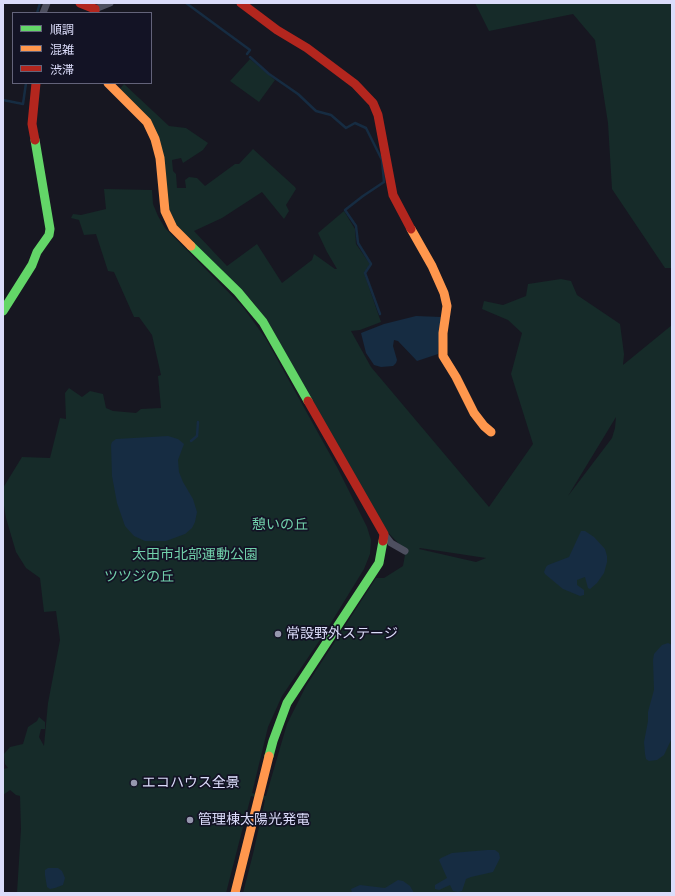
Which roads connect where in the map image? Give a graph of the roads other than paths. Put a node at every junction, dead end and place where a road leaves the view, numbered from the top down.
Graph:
1 (80, 3) edge
2 (110, 3) edge
3 (241, 3) edge
4 (95, 11) edge
5 (36, 84) edge
6 (109, 84) edge
7 (3, 311) edge
8 (491, 432) dead end
9 (384, 534) junction
10 (405, 551) dead end
11 (235, 893) edge

1 - 4 street
2 - 4 street
3 - 8 street
5 - 7 street
6 - 9 street
9 - 10 street
9 - 11 street

